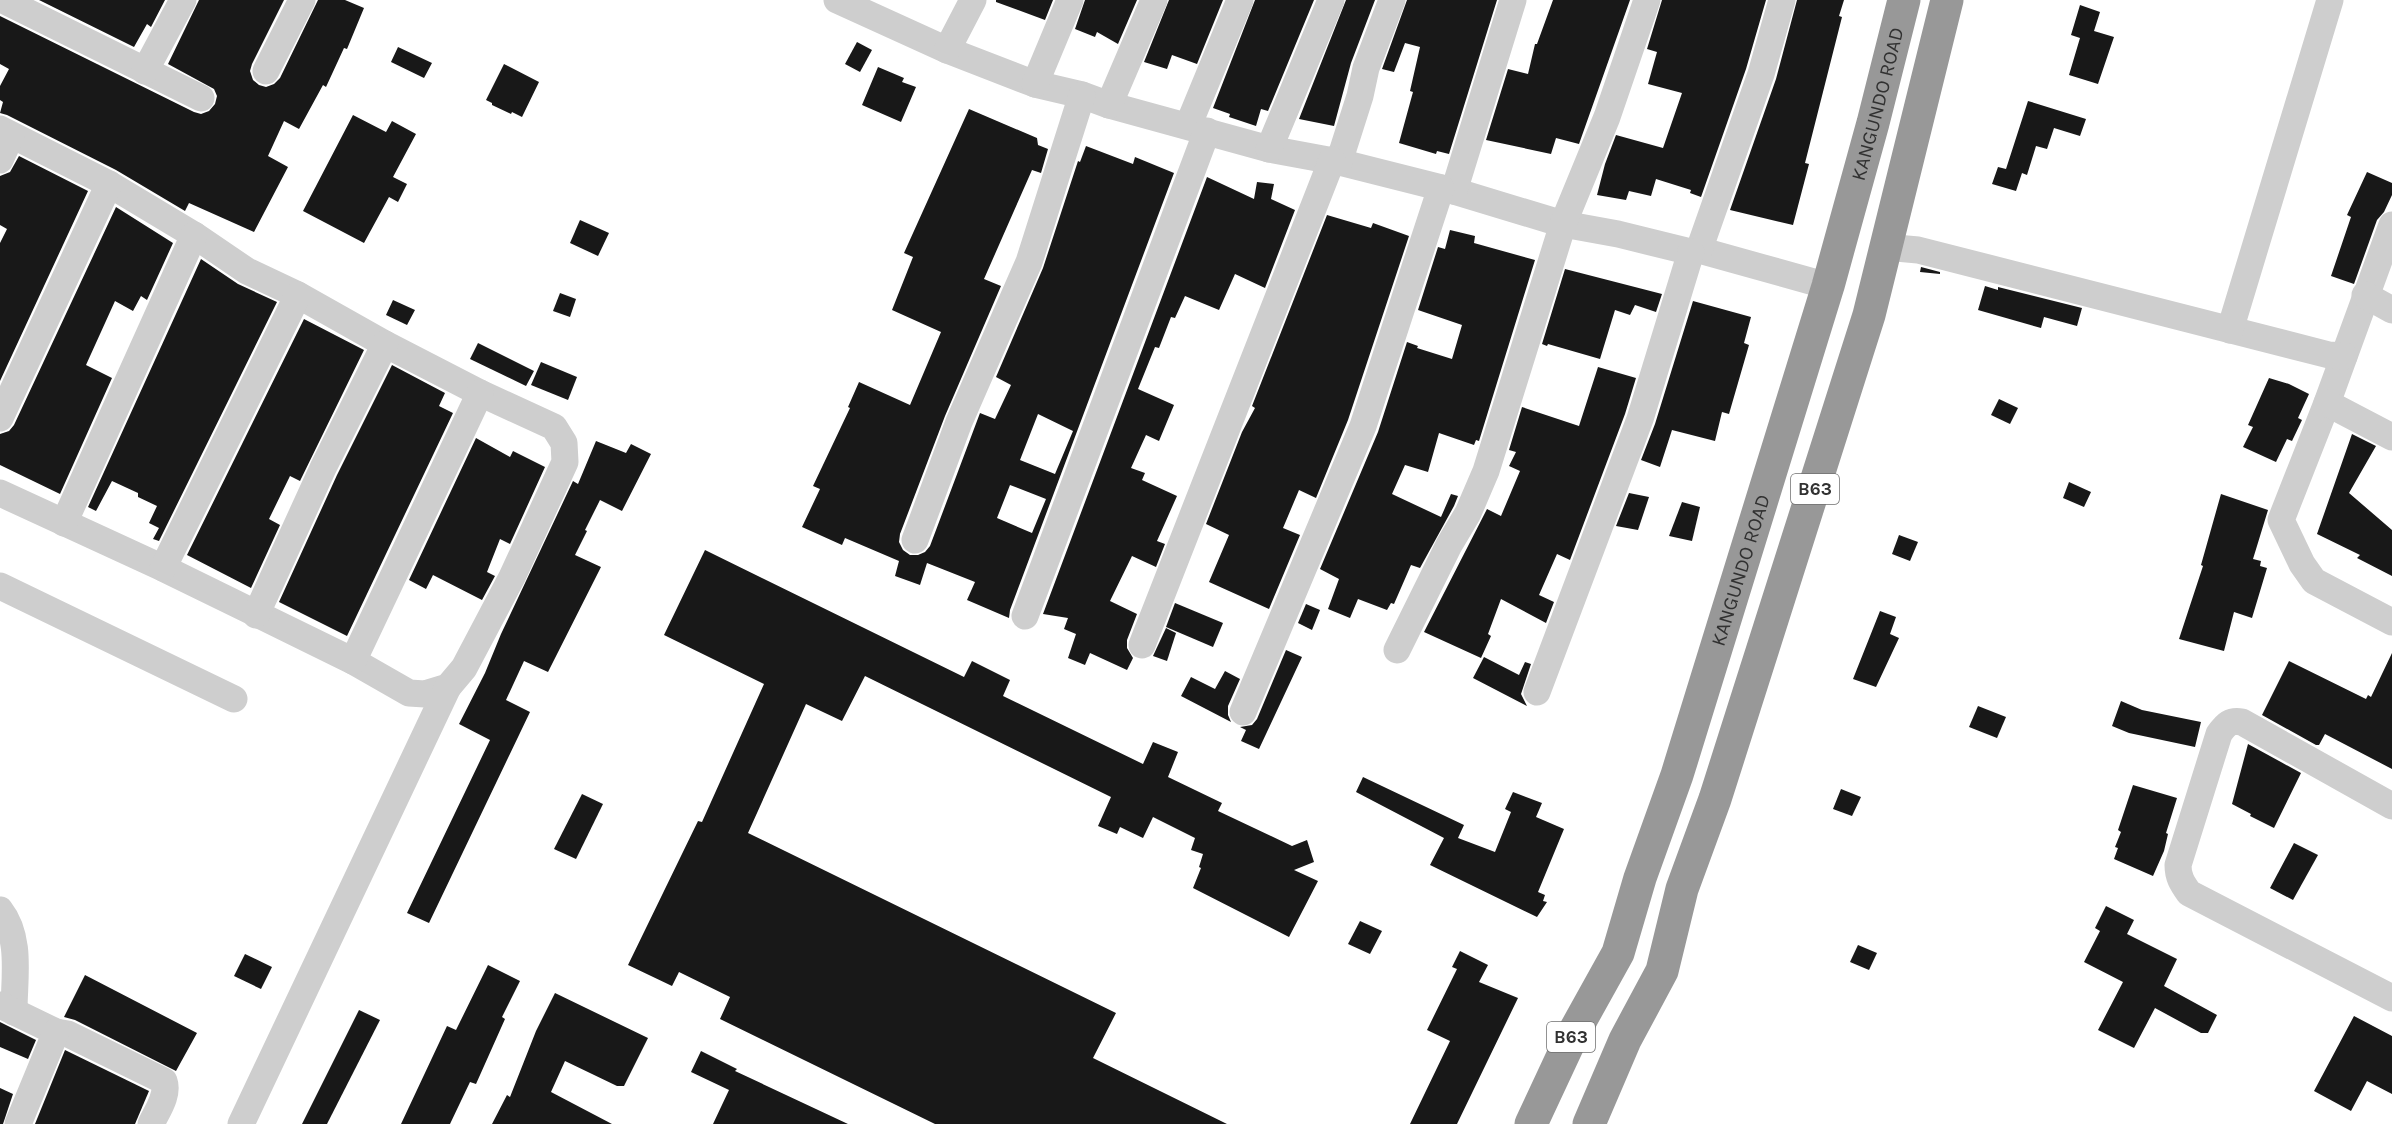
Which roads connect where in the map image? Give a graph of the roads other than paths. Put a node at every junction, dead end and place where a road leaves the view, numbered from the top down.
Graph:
1 (3, 0) edge
2 (183, 0) edge
3 (302, 0) edge
4 (837, 0) edge
5 (973, 0) edge
6 (1070, 0) edge
7 (1154, 0) edge
8 (1239, 0) edge
9 (1330, 0) edge
10 (1392, 0) edge
11 (1513, 0) edge
12 (1647, 0) edge
13 (1782, 0) edge
14 (1904, 0) edge
15 (1947, 0) edge
16 (2330, 0) edge
17 (869, 7) edge
18 (947, 50) junction
19 (146, 71) junction
20 (266, 71) dead end
21 (1035, 84) junction
22 (1082, 95) junction
23 (201, 98) dead end
24 (1109, 105) junction
25 (1197, 129) junction
26 (6, 132) edge
27 (1269, 149) junction
28 (0, 160) edge
29 (1336, 161) junction
30 (109, 184) junction
31 (1447, 189) junction
32 (1563, 224) junction
33 (2392, 225) edge
34 (195, 235) junction
35 (1886, 247) junction
36 (1695, 251) junction
37 (1828, 285) junction
38 (298, 295) junction
39 (2366, 295) junction
40 (2392, 310) edge
41 (2230, 330) junction
42 (385, 344) junction
43 (2344, 356) junction
44 (480, 393) junction
45 (2327, 402) junction
46 (0, 418) edge
47 (2392, 436) edge
48 (0, 493) edge
49 (64, 524) junction
50 (915, 540) dead end
51 (163, 568) junction
52 (0, 586) edge
53 (256, 615) junction
54 (1025, 616) dead end
55 (2392, 622) edge
56 (1142, 645) dead end
57 (1396, 650) dead end
58 (353, 661) junction
59 (448, 687) junction
60 (1537, 692) dead end
61 (234, 699) dead end
62 (1243, 712) dead end
63 (2392, 806) edge
64 (0, 910) edge
65 (2392, 998) edge
66 (7, 1009) edge
67 (56, 1032) junction
68 (18, 1124) edge
69 (151, 1124) edge
70 (241, 1124) edge
71 (1531, 1124) edge
72 (1589, 1124) edge

1 - 19 street
2 - 19 street
3 - 20 street
4 - 17 street
5 - 18 street
6 - 21 street
7 - 24 street
8 - 25 street
9 - 27 street
10 - 29 street
11 - 31 street
12 - 32 street
13 - 36 street
14 - 37 highway, KANGUNDO ROAD / B63
15 - 35 highway, KANGUNDO ROAD / B63
16 - 41 street
17 - 18 street
18 - 21 street
19 - 23 street
21 - 22 street
22 - 24 street
22 - 50 street
24 - 25 street
25 - 27 street
25 - 54 street
26 - 28 street
26 - 30 street
27 - 29 street
29 - 31 street
29 - 56 street
30 - 34 street
30 - 46 street
31 - 32 street
31 - 62 street
32 - 36 street
32 - 57 street
33 - 39 street
34 - 38 street
34 - 49 street
35 - 41 street
35 - 72 highway, KANGUNDO ROAD / B63
36 - 37 street
36 - 60 street
37 - 71 highway, KANGUNDO ROAD / B63
38 - 42 street
38 - 51 street
39 - 40 street
39 - 43 street
41 - 43 street
42 - 44 street
42 - 53 street
43 - 45 street
44 - 58 street
44 - 59 street
45 - 47 street
45 - 55 street
48 - 49 street
49 - 51 street
51 - 53 street
52 - 61 street
53 - 58 street
58 - 59 street
59 - 70 street
63 - 65 street
64 - 66 street
66 - 67 street
67 - 68 street
67 - 69 street

